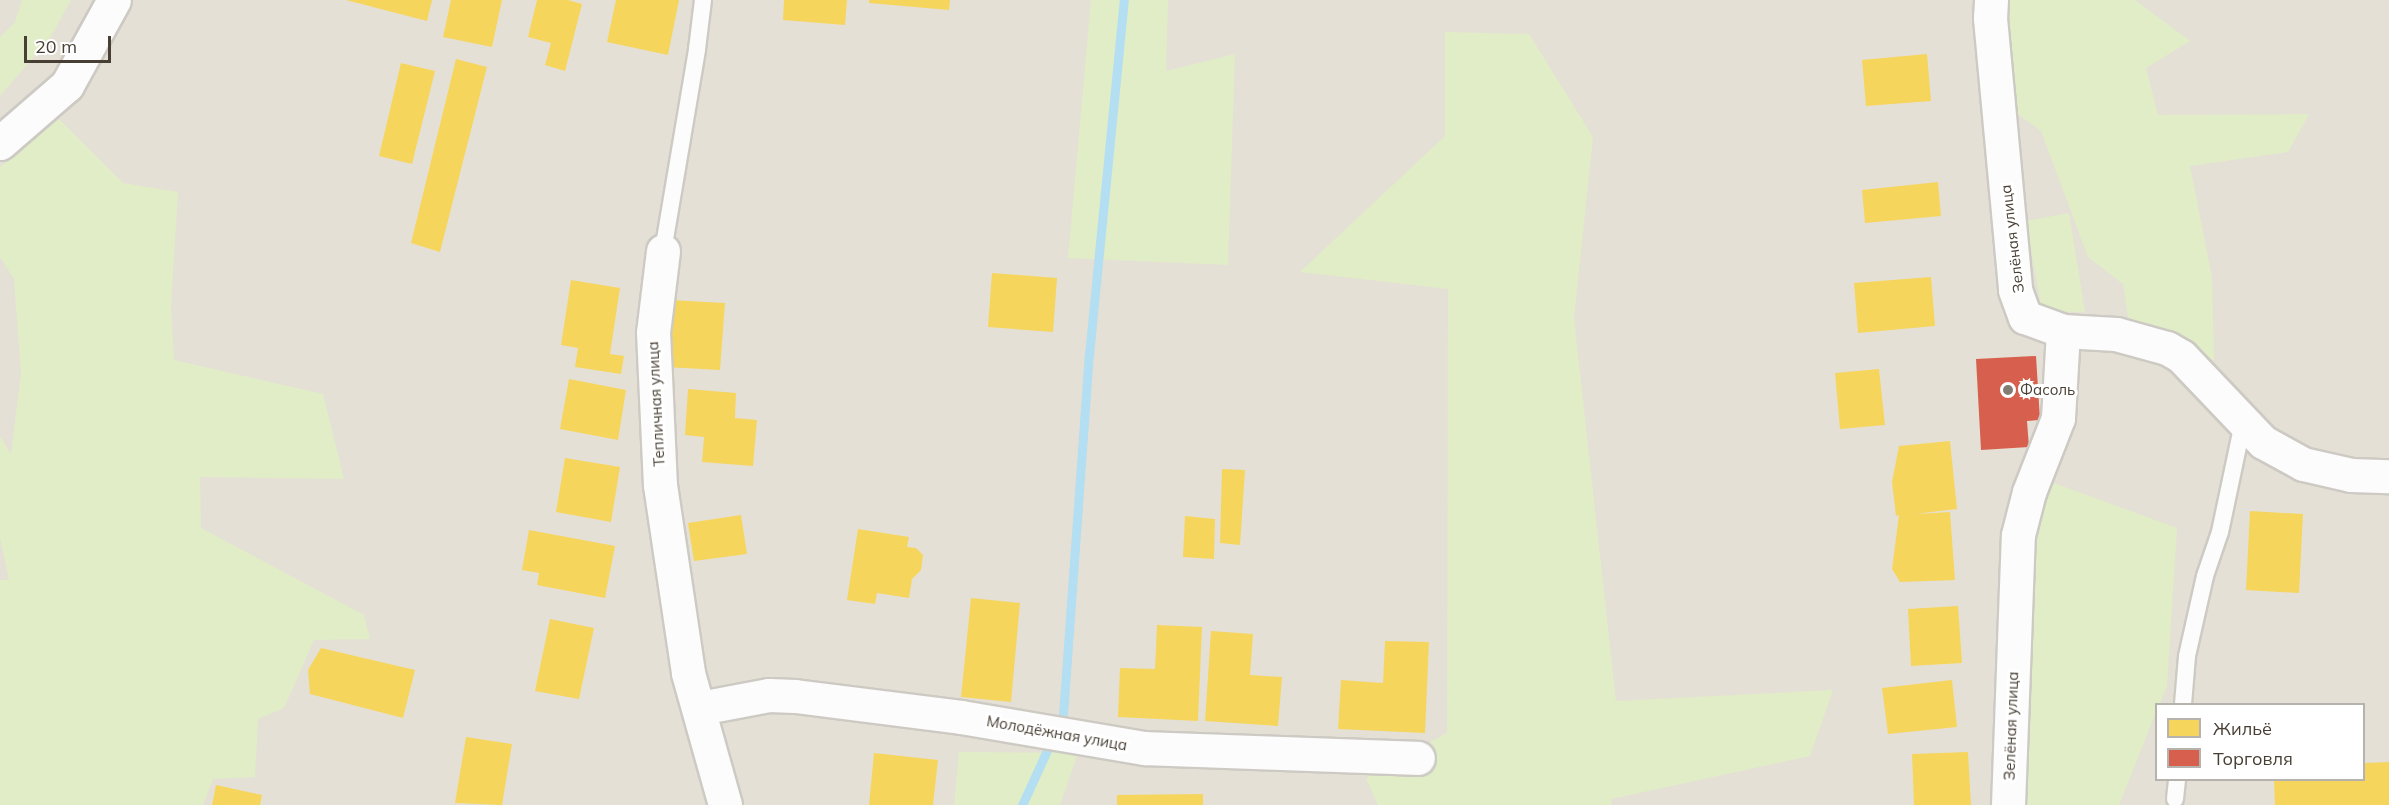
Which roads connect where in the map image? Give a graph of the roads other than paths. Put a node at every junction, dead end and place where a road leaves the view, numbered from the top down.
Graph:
1 (114, 0) edge
2 (703, 0) edge
3 (1991, 0) edge
4 (0, 143) edge
5 (663, 251) joint
6 (2063, 331) junction
7 (2242, 423) junction
8 (2389, 476) edge
9 (2183, 703) edge
10 (700, 708) junction
11 (1418, 758) dead end
12 (2177, 781) edge
13 (2175, 799) dead end
14 (725, 805) edge
15 (2008, 805) edge

1 - 4 street
2 - 5 lane, Тепличная улица
3 - 6 street, Зелёная улица
5 - 10 street, Тепличная улица
6 - 7 street
6 - 15 street, Зелёная улица
7 - 8 street
7 - 9 lane
10 - 11 street, Молодёжная улица
10 - 14 street, Тепличная улица
12 - 13 lane

